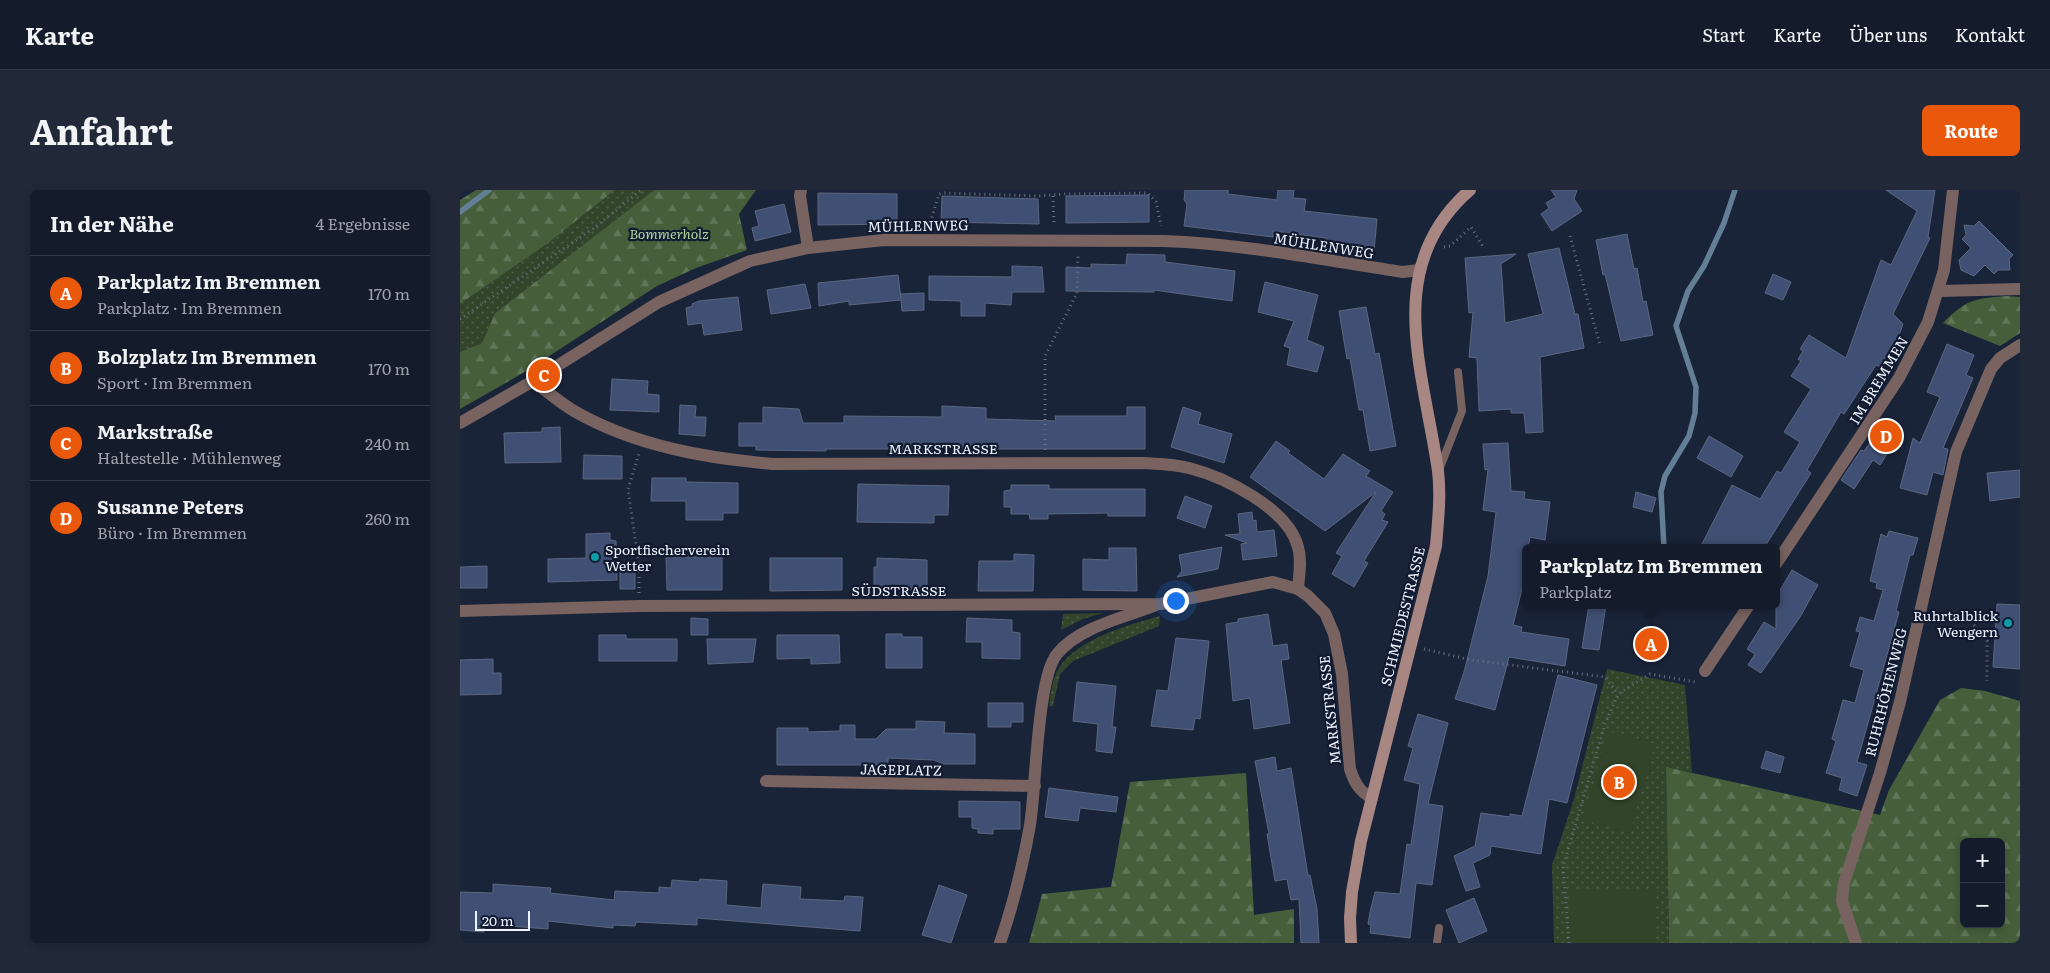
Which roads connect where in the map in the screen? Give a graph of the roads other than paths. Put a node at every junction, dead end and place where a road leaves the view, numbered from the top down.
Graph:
1 (801, 190) edge
2 (1470, 190) edge
3 (1953, 190) edge
4 (808, 248) junction
5 (1419, 270) junction
6 (2020, 289) edge
7 (1939, 291) junction
8 (2020, 345) edge
9 (1458, 372) dead end
10 (533, 381) junction
11 (460, 423) edge
12 (1438, 471) junction
13 (1780, 558) edge
14 (1298, 589) junction
15 (1161, 604) junction
16 (1746, 609) edge
17 (460, 611) edge
18 (1325, 613) joint
19 (1705, 671) road end
20 (766, 781) dead end
21 (1035, 786) junction
22 (1372, 798) junction
23 (1439, 928) dead end
24 (1000, 943) edge
25 (1351, 943) edge
26 (1437, 943) edge
27 (1856, 943) edge

1 - 4 street
2 - 5 main road, SCHMIEDESTRASSE
3 - 7 street, IM BREMMEN
4 - 5 street, MÜHLENWEG
4 - 10 street, MÜHLENWEG
5 - 12 main road, SCHMIEDESTRASSE
6 - 7 street
7 - 13 street, IM BREMMEN
8 - 27 street, RUHRHÖHENWEG
9 - 12 lane
10 - 11 street, MÜHLENWEG
10 - 14 street, MARKSTRASSE
12 - 22 main road, SCHMIEDESTRASSE
14 - 15 street, SÜDSTRASSE
14 - 18 street, SÜDSTRASSE
15 - 17 street, SÜDSTRASSE
15 - 21 street
16 - 19 street
18 - 22 street, MARKSTRASSE
20 - 21 street, JAGEPLATZ
21 - 24 street
22 - 25 main road, SCHMIEDESTRASSE
23 - 26 lane

